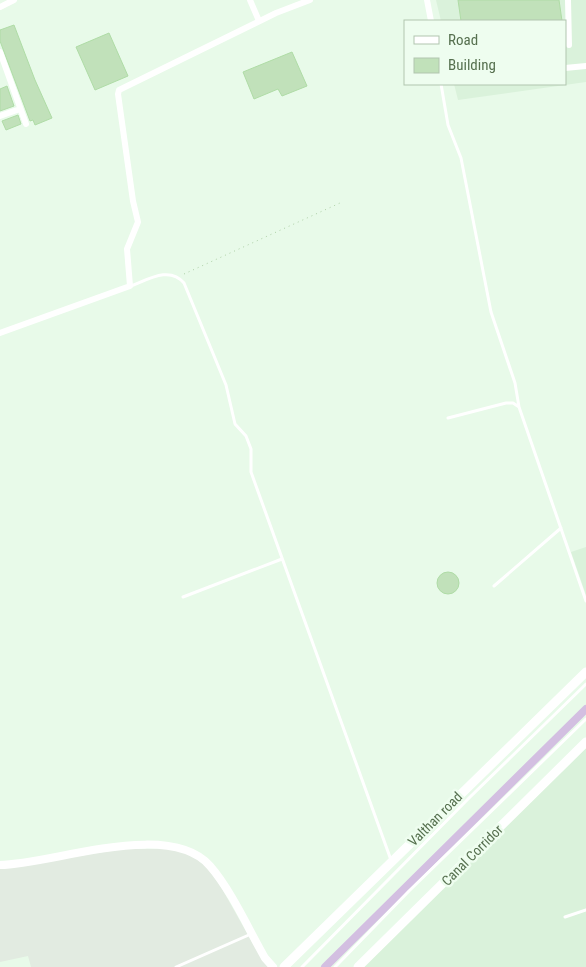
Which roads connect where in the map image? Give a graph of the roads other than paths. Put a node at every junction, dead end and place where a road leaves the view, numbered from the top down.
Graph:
1 (14, 0) edge
2 (250, 0) edge
3 (310, 0) edge
4 (427, 0) edge
5 (568, 0) edge
6 (0, 7) edge
7 (431, 20) edge
8 (259, 21) junction
9 (569, 45) dead end
10 (0, 52) edge
11 (586, 66) edge
12 (566, 68) edge
13 (440, 85) edge
14 (20, 108) junction
15 (0, 116) edge
16 (26, 124) dead end
17 (130, 286) junction
18 (0, 333) edge
19 (519, 407) junction
20 (448, 418) dead end
21 (561, 528) junction
22 (282, 559) junction
23 (494, 586) dead end
24 (183, 597) dead end
25 (586, 601) edge
26 (586, 672) edge
27 (586, 684) edge
28 (586, 719) edge
29 (585, 747) edge
30 (392, 863) junction
31 (0, 865) edge
32 (586, 910) edge
33 (565, 916) dead end
34 (251, 934) junction
35 (176, 967) edge
36 (273, 967) edge
37 (284, 967) edge
38 (302, 967) edge
39 (335, 967) edge
40 (358, 967) edge

1 - 6 street
2 - 8 street
3 - 8 street
4 - 7 street
5 - 9 street
8 - 17 street
10 - 14 street
11 - 12 street
13 - 19 lane
14 - 15 street
14 - 16 street
17 - 18 street
17 - 22 lane
19 - 20 lane
19 - 21 lane
21 - 23 lane
21 - 25 lane
22 - 24 lane
22 - 30 lane
26 - 30 main road, Valthan road
27 - 38 lane
28 - 39 lane
29 - 40 main road, Canal Corridor
30 - 37 main road, Valthan road
31 - 34 street
32 - 33 lane
34 - 35 lane
34 - 36 street

